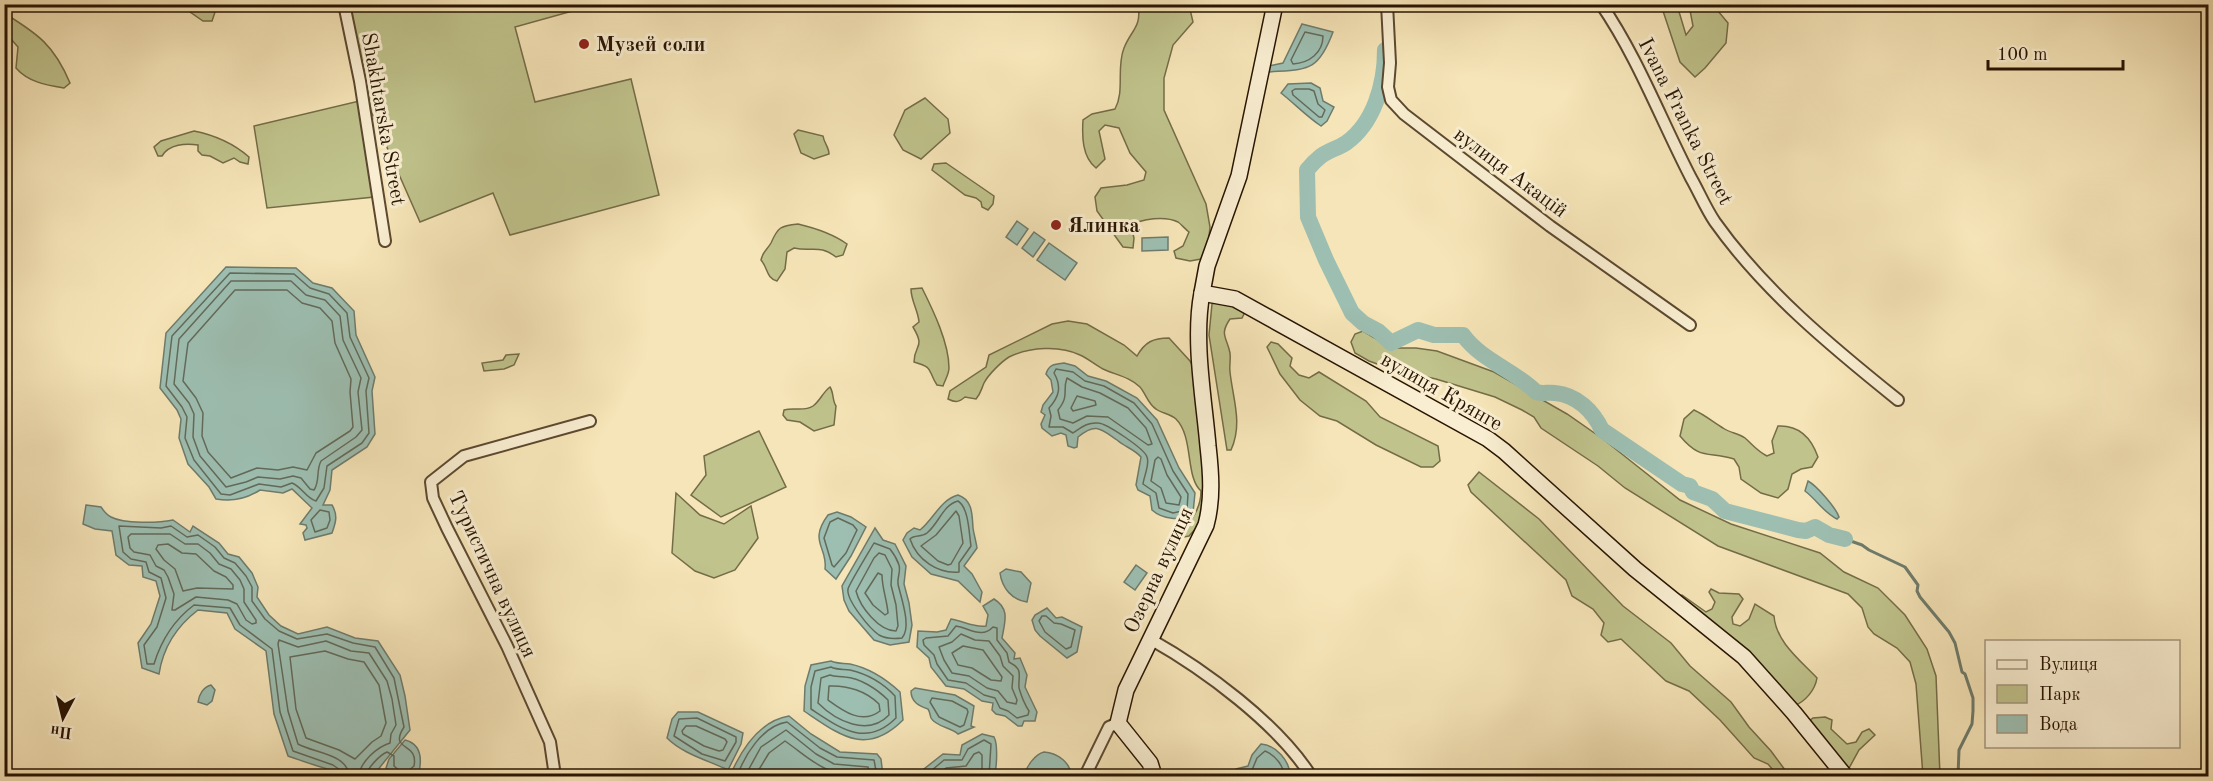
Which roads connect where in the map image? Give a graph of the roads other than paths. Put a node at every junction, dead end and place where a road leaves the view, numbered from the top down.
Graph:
1 (344, 4) edge
2 (1275, 4) edge
3 (1387, 4) edge
4 (1601, 4) edge
5 (385, 241) dead end
6 (1202, 293) junction
7 (1690, 325) dead end
8 (1898, 400) dead end
9 (590, 421) dead end
10 (1150, 639) junction
11 (1118, 723) junction
12 (555, 777) edge
13 (1085, 777) edge
14 (1154, 777) edge
15 (1311, 777) edge
16 (1845, 777) edge

1 - 5 street, Shakhtarska Street
2 - 6 street
3 - 7 street, вулиця Акацій
4 - 8 street, Ivana Franka Street
6 - 10 street, Озерна вулиця
6 - 16 street, вулиця Крянге
9 - 12 street, Туристична вулиця
10 - 11 street, Озерна вулиця
10 - 15 street
11 - 13 street
11 - 14 street

